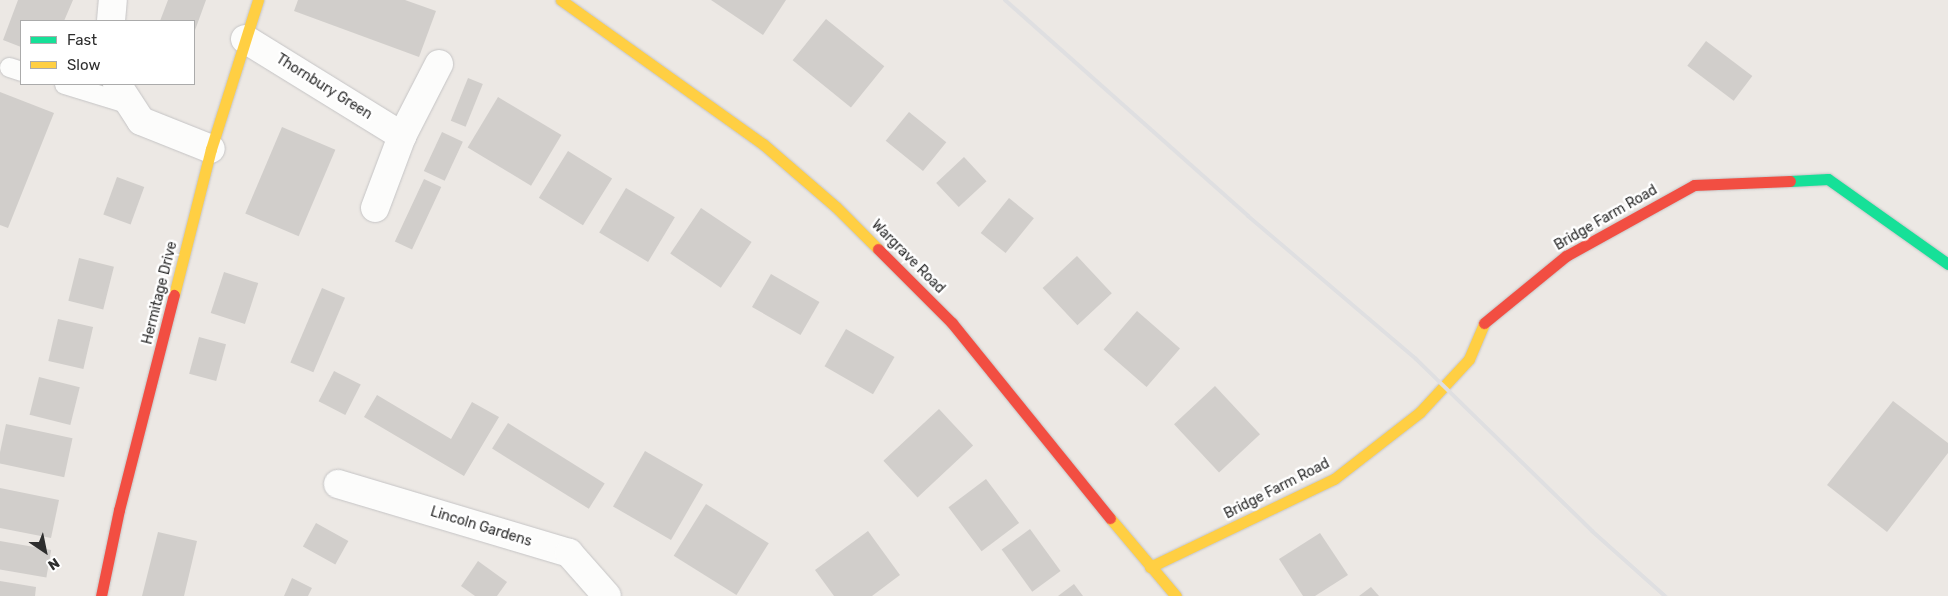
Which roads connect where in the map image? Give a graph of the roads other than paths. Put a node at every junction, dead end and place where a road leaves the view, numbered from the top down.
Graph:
1 (112, 0) edge
2 (258, 0) edge
3 (561, 0) edge
4 (110, 20) edge
5 (245, 39) junction
6 (439, 64) dead end
7 (70, 85) edge
8 (124, 94) edge
9 (402, 136) junction
10 (210, 149) junction
11 (375, 208) dead end
12 (1948, 264) edge
13 (338, 484) dead end
14 (1150, 568) junction
15 (102, 596) edge
16 (607, 596) edge
17 (1176, 596) edge

1 - 4 street
2 - 5 street, Hermitage Drive
3 - 14 street, Wargrave Road
5 - 9 street, Thornbury Green
5 - 10 street, Hermitage Drive
6 - 9 street
7 - 8 lane
8 - 10 street
9 - 11 street
10 - 15 street, Hermitage Drive
12 - 14 street, Bridge Farm Road
13 - 16 street, Lincoln Gardens
14 - 17 street, Wargrave Road

